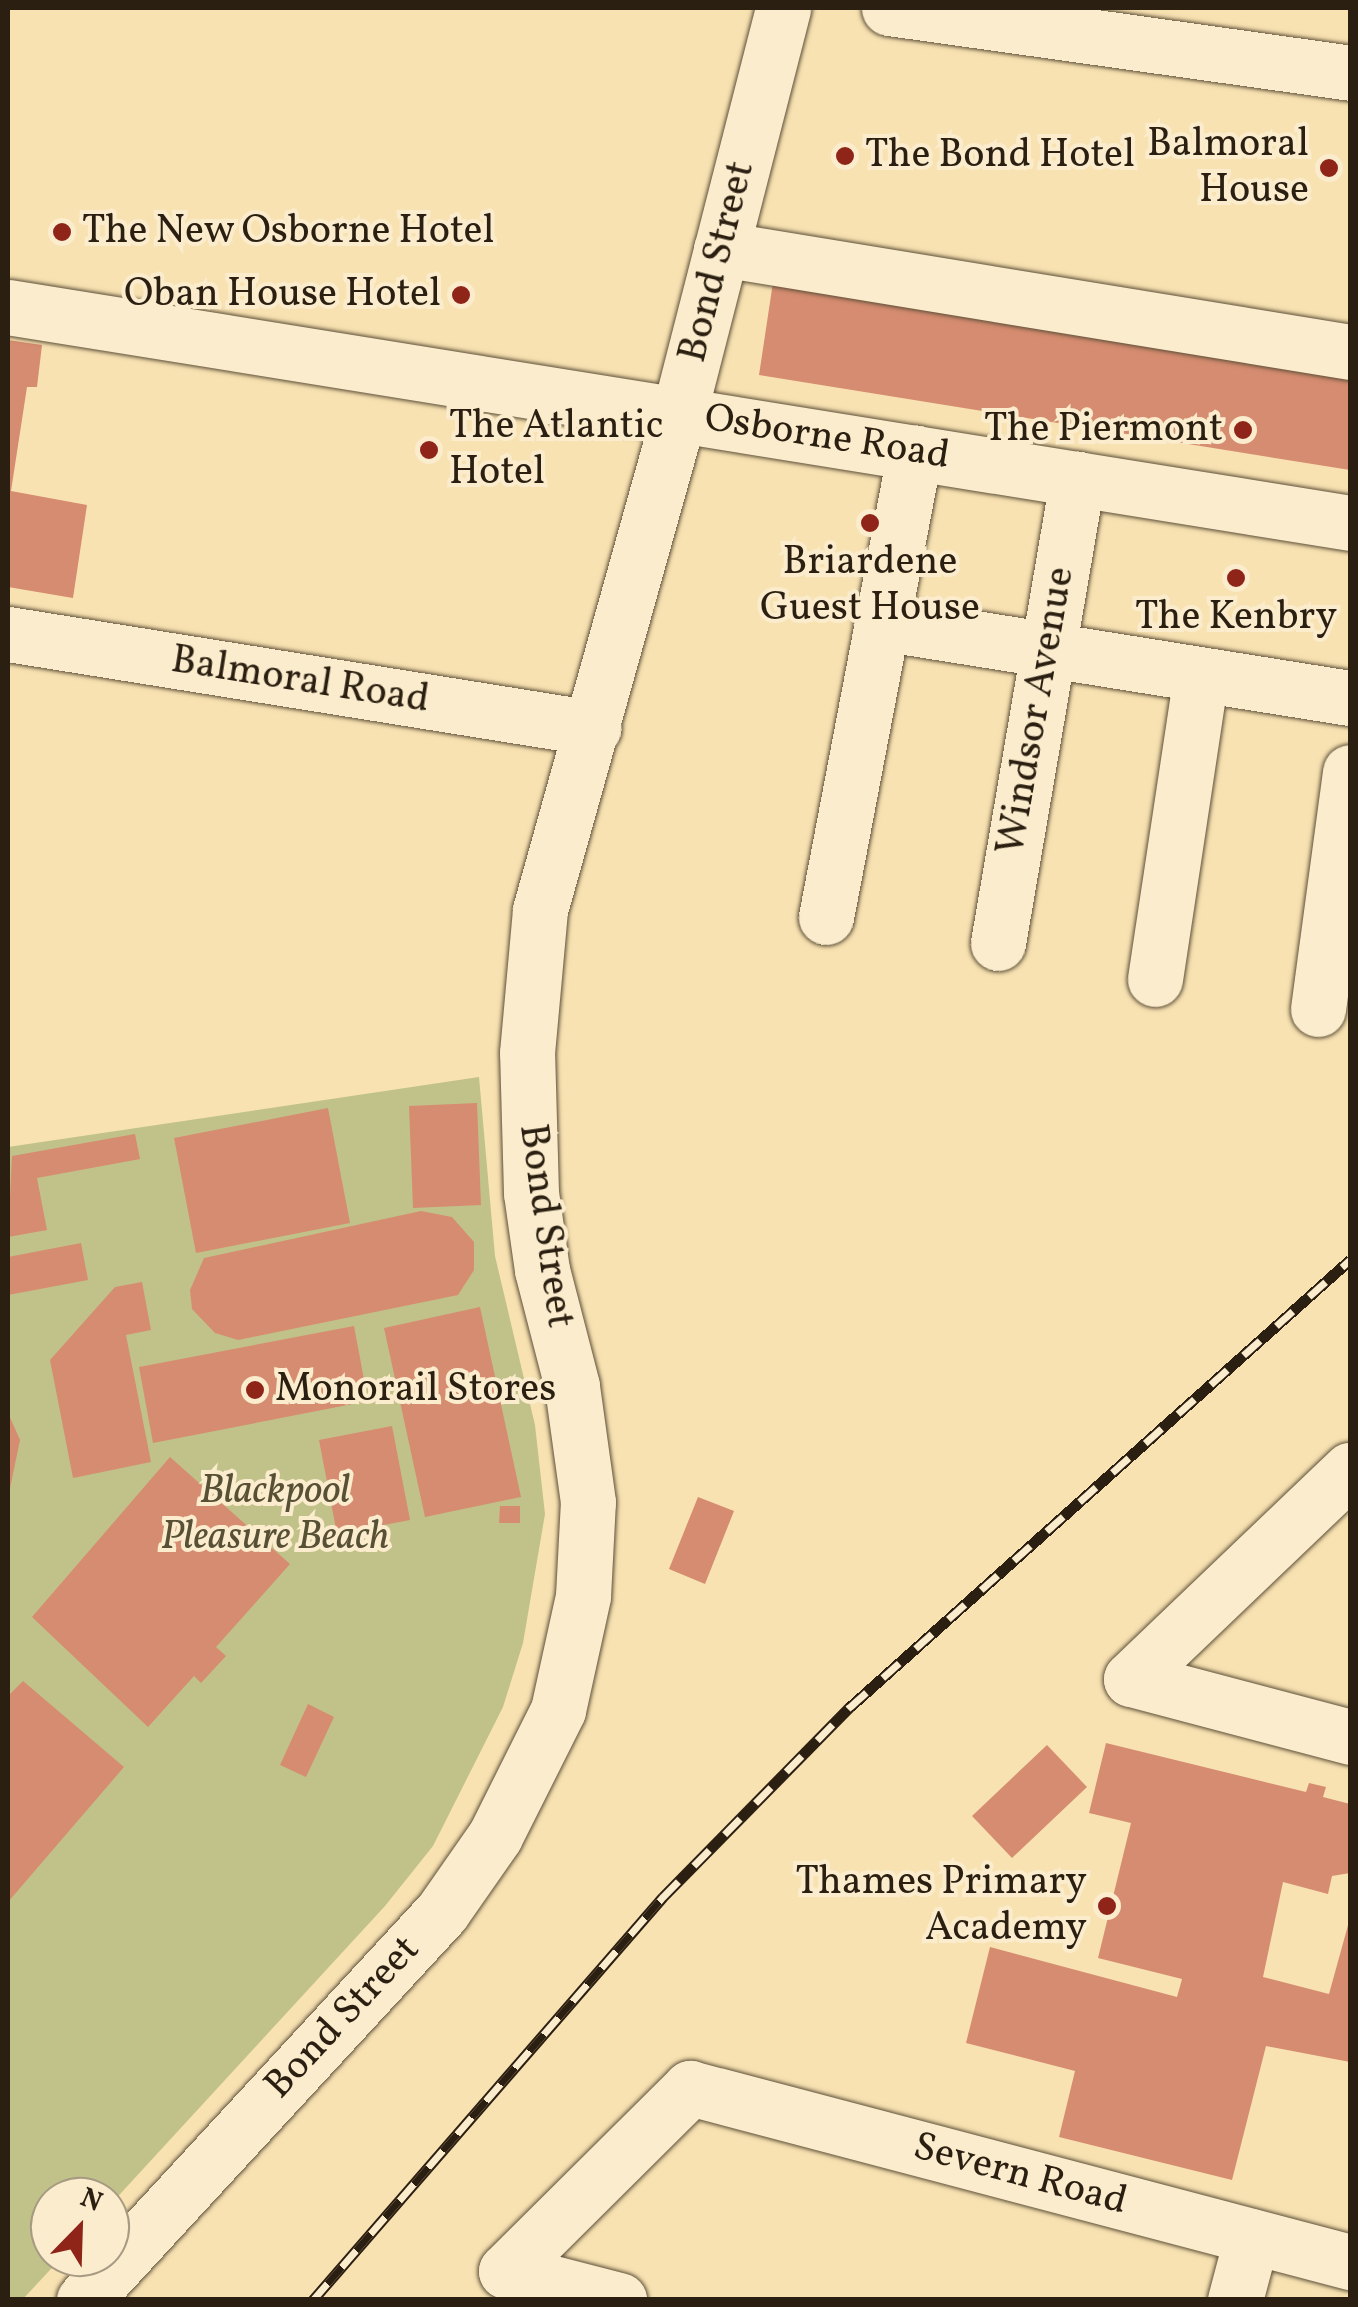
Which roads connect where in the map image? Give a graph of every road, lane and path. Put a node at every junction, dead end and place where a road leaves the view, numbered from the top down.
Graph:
1 (782, 8) edge
2 (889, 8) edge
3 (1350, 73) edge
4 (721, 249) junction
5 (8, 307) edge
6 (1350, 352) edge
7 (679, 414) junction
8 (915, 452) junction
9 (1077, 479) junction
10 (1350, 523) edge
11 (882, 623) junction
12 (8, 634) edge
13 (1048, 650) junction
14 (1201, 674) junction
15 (1350, 698) edge
16 (593, 728) junction
17 (1350, 772) edge
18 (826, 917) dead end
19 (998, 943) dead end
20 (1155, 978) dead end
21 (1318, 1009) dead end
22 (1350, 1470) edge
23 (1350, 1737) edge
24 (1252, 2236) junction
25 (1350, 2262) edge
26 (84, 2300) edge
27 (619, 2300) edge
28 (1235, 2300) edge

1 - 4 street, Bond Street
2 - 3 street
4 - 6 street
4 - 7 street, Bond Street
5 - 7 street, Osborne Road
7 - 8 street, Osborne Road
7 - 16 street, Bond Street
8 - 9 street, Osborne Road
8 - 11 street
9 - 10 street, Osborne Road
9 - 13 street, Windsor Avenue
11 - 13 street
11 - 18 street
12 - 16 street, Balmoral Road
13 - 14 street
13 - 19 street, Windsor Avenue
14 - 15 street
14 - 20 street
16 - 26 street, Bond Street
17 - 21 street
22 - 23 street
24 - 25 street, Severn Road
24 - 27 street, Severn Road
24 - 28 street

